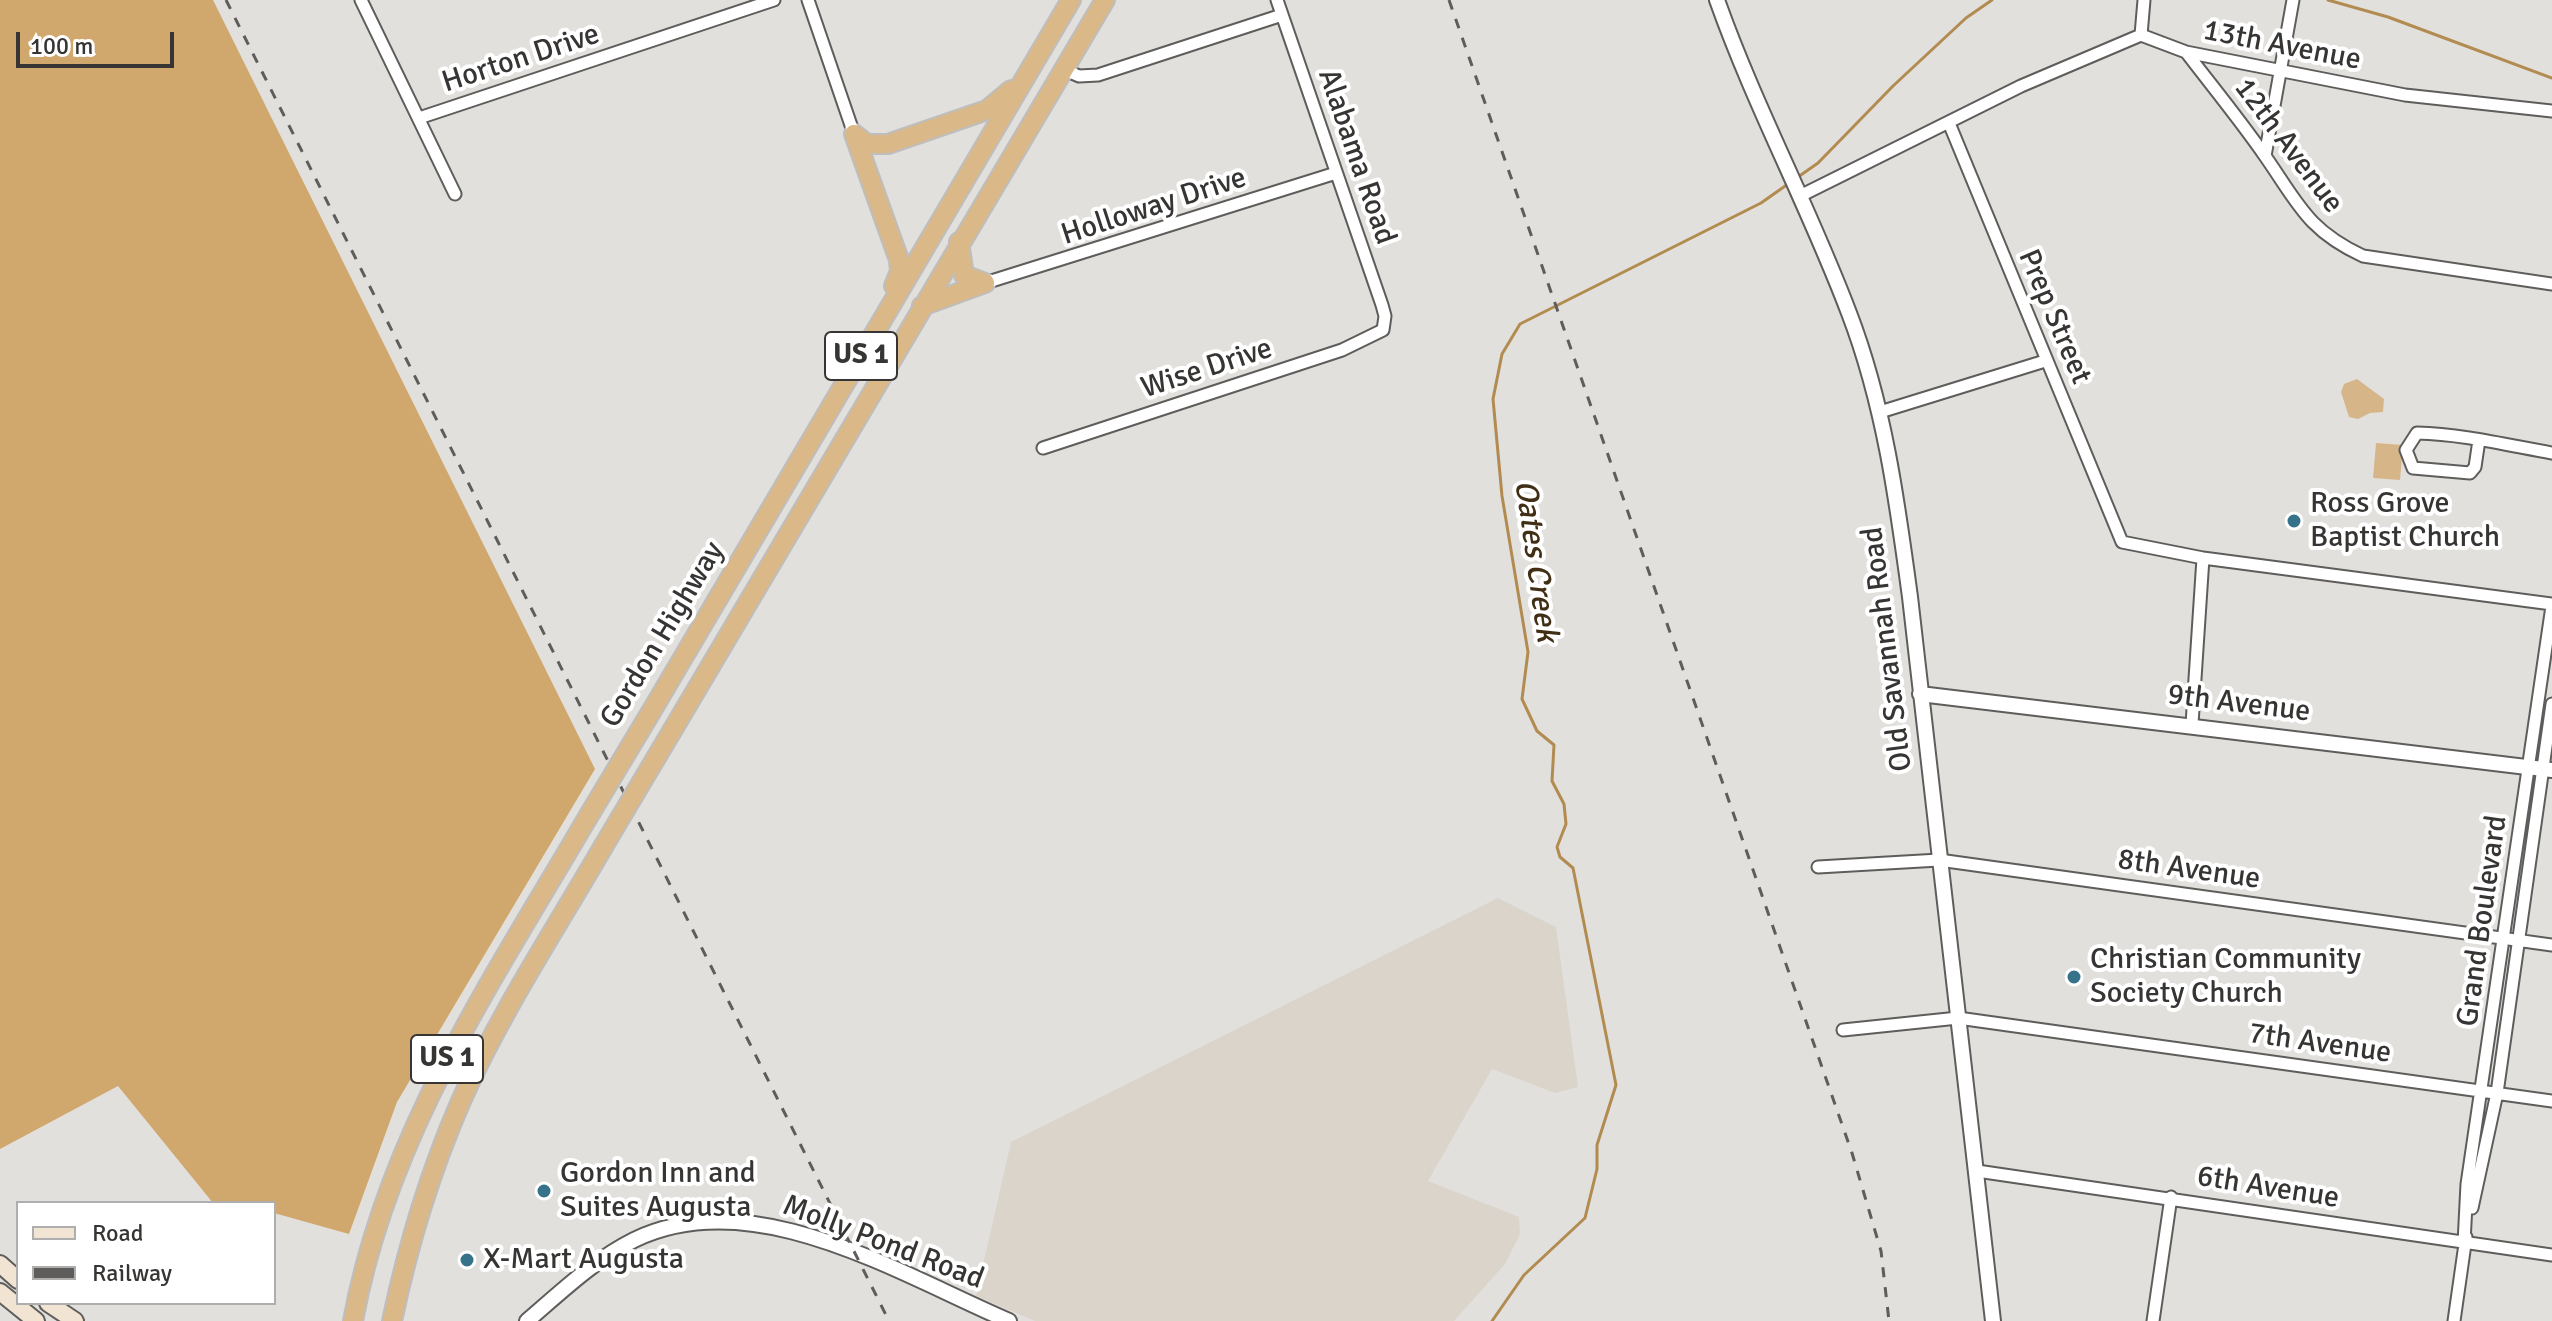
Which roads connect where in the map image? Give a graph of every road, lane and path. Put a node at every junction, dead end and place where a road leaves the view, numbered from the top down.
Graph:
1 (361, 0) edge
2 (774, 0) edge
3 (808, 0) edge
4 (1071, 0) edge
5 (1105, 0) edge
6 (1277, 0) edge
7 (1717, 0) edge
8 (2144, 0) edge
9 (2293, 0) edge
10 (1282, 15) junction
11 (2141, 35) junction
12 (2186, 52) junction
13 (2282, 69) junction
14 (1065, 70) junction
15 (1023, 81) junction
16 (2552, 111) edge
17 (419, 118) junction
18 (1949, 123) junction
19 (854, 134) junction
20 (2265, 156) junction
21 (1336, 173) junction
22 (1795, 184) junction
23 (455, 194) dead end
24 (959, 242) junction
25 (985, 283) junction
26 (2552, 284) edge
27 (922, 306) junction
28 (889, 310) junction
29 (1383, 330) joint
30 (2045, 361) junction
31 (1880, 412) junction
32 (2479, 440) junction
33 (1043, 448) dead end
34 (2552, 453) edge
35 (2203, 558) junction
36 (2552, 605) edge
37 (1920, 694) junction
38 (2552, 704) edge
39 (2192, 724) junction
40 (2540, 769) edge
41 (1939, 860) junction
42 (1818, 867) dead end
43 (2505, 938) junction
44 (2519, 940) junction
45 (2552, 945) edge
46 (1958, 1018) junction
47 (1843, 1030) dead end
48 (2483, 1091) junction
49 (2497, 1093) junction
50 (2552, 1101) edge
51 (1977, 1171) junction
52 (2171, 1197) junction
53 (2464, 1243) junction
54 (2552, 1255) edge
55 (0, 1264) edge
56 (16, 1278) edge
57 (360, 1290) junction
58 (0, 1292) edge
59 (0, 1301) edge
60 (45, 1305) edge
61 (50, 1305) edge
62 (32, 1320) edge
63 (393, 1320) edge
64 (13, 1321) edge
65 (75, 1321) edge
66 (342, 1321) edge
67 (353, 1321) edge
68 (527, 1321) edge
69 (1009, 1321) edge
70 (1993, 1321) edge
71 (2153, 1321) edge
72 (2454, 1321) edge

1 - 17 street
2 - 17 street, Horton Drive
3 - 19 street
4 - 15 highway, Gordon Highway / US 1
5 - 14 highway, Gordon Highway / US 1
6 - 10 street, Alabama Road
7 - 22 street, Old Savannah Road
8 - 11 street
9 - 13 street
10 - 14 street
10 - 21 street, Alabama Road
11 - 12 street, 13th Avenue
11 - 18 street
12 - 13 street, 13th Avenue
12 - 20 street, 12th Avenue
13 - 16 street, 13th Avenue
13 - 20 street
14 - 24 highway, Gordon Highway / US 1
15 - 19 highway
15 - 28 highway, Gordon Highway / US 1
17 - 23 street
18 - 22 street
18 - 30 street, Prep Street
19 - 28 highway
20 - 26 street, 12th Avenue
21 - 25 street, Holloway Drive
21 - 29 street, Alabama Road
22 - 31 street, Old Savannah Road
24 - 25 highway
24 - 27 highway, Gordon Highway / US 1
25 - 27 highway
27 - 63 highway, Gordon Highway / US 1, bridge
28 - 57 highway, Gordon Highway / US 1, bridge
29 - 33 street, Wise Drive
30 - 31 street
30 - 35 street, Prep Street
31 - 37 street, Old Savannah Road
32 - 32 street
32 - 34 street
35 - 36 street
35 - 39 street
36 - 40 street, Grand Boulevard
37 - 39 street, 9th Avenue
37 - 41 street, Old Savannah Road
38 - 40 street, Grand Boulevard
39 - 40 street, 9th Avenue
40 - 43 street, Grand Boulevard
40 - 44 street, Grand Boulevard
41 - 42 street, 8th Avenue
41 - 43 street, 8th Avenue
41 - 46 street, Old Savannah Road
43 - 44 street, 8th Avenue
43 - 48 street, Grand Boulevard
44 - 45 street, 8th Avenue
44 - 49 street, Grand Boulevard
46 - 47 street, 7th Avenue
46 - 48 street, 7th Avenue
46 - 51 street, Old Savannah Road
48 - 49 street, 7th Avenue
48 - 53 street, Grand Boulevard
49 - 50 street, 7th Avenue
49 - 53 street, Grand Boulevard
51 - 52 street, 6th Avenue
51 - 70 street, Old Savannah Road
52 - 53 street, 6th Avenue
52 - 71 street
53 - 54 street, 6th Avenue
53 - 72 street, Grand Boulevard
55 - 56 main road
57 - 66 highway
57 - 67 highway, Gordon Highway / US 1
58 - 62 main road
59 - 64 main road
60 - 62 street
61 - 65 main road
68 - 69 street, Molly Pond Road

